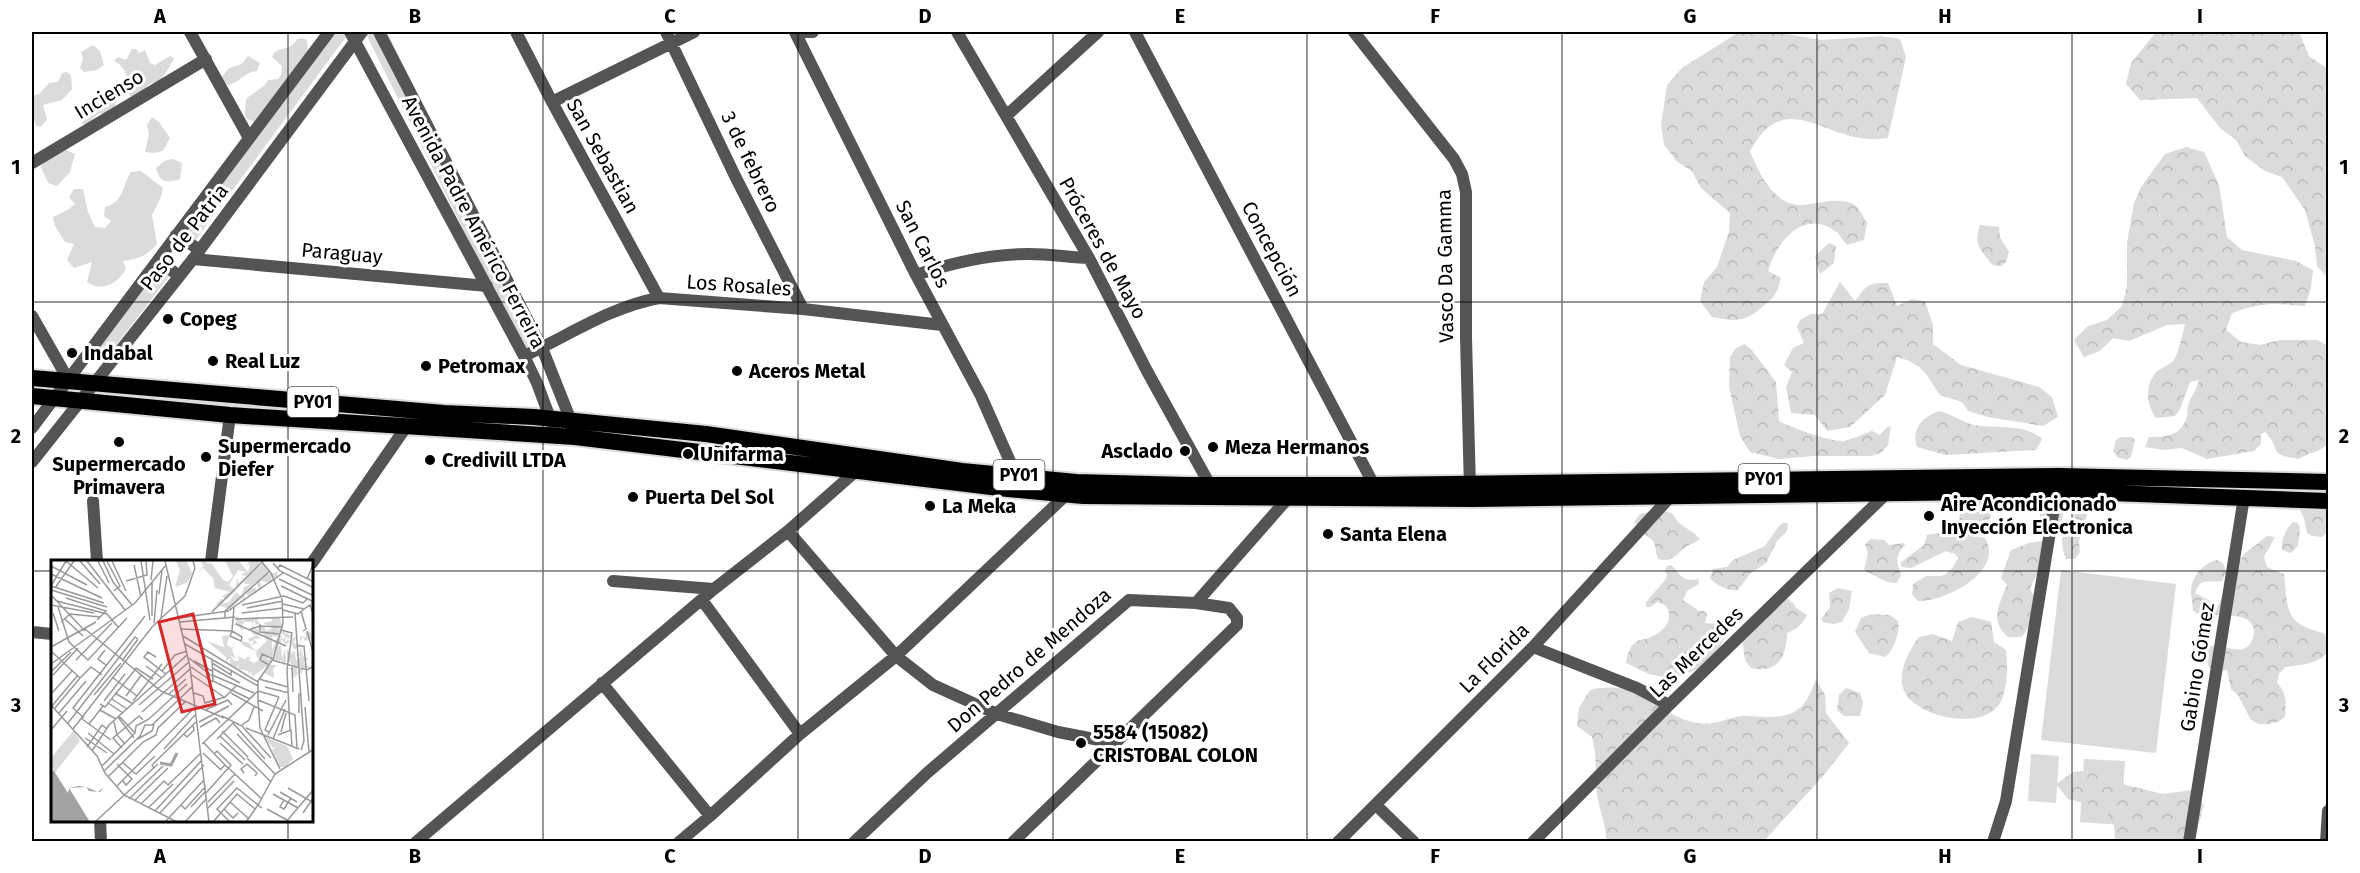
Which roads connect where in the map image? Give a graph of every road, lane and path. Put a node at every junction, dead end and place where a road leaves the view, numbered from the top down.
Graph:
1 (190, 32) edge
2 (329, 32) edge
3 (379, 32) edge
4 (516, 32) edge
5 (694, 32) edge
6 (795, 32) edge
7 (813, 32) edge
8 (957, 32) edge
9 (1098, 32) edge
10 (1135, 32) edge
11 (1354, 32) edge
12 (356, 35) edge
13 (669, 37) edge
14 (206, 59) junction
15 (552, 102) junction
16 (1006, 116) junction
17 (249, 138) junction
18 (32, 163) edge
19 (176, 235) junction
20 (196, 255) junction
21 (1089, 258) junction
22 (158, 260) junction
23 (916, 274) junction
24 (179, 276) junction
25 (487, 286) junction
26 (659, 298) junction
27 (803, 309) junction
28 (32, 316) edge
29 (942, 325) junction
30 (542, 348) junction
31 (86, 355) junction
32 (524, 356) junction
33 (107, 366) junction
34 (32, 378) edge
35 (69, 381) junction
36 (537, 382) junction
37 (93, 384) junction
38 (32, 396) edge
39 (55, 398) junction
40 (81, 399) junction
41 (230, 415) junction
42 (534, 417) junction
43 (406, 427) junction
44 (554, 427) junction
45 (32, 428) edge
46 (573, 429) junction
47 (32, 462) edge
48 (856, 471) junction
49 (1016, 475) junction
50 (2328, 482) edge
51 (2058, 484) junction
52 (1210, 485) junction
53 (1374, 485) junction
54 (1471, 491) junction
55 (1887, 493) junction
56 (1066, 495) junction
57 (1671, 496) junction
58 (1289, 497) junction
59 (2244, 498) junction
60 (93, 501) dead end
61 (2328, 501) edge
62 (788, 531) junction
63 (97, 560) edge
64 (211, 560) edge
65 (314, 560) edge
66 (613, 580) dead end
67 (714, 590) junction
68 (702, 600) junction
69 (1197, 603) junction
70 (32, 632) edge
71 (51, 634) edge
72 (1533, 647) junction
73 (896, 656) junction
74 (602, 683) junction
75 (1669, 705) junction
76 (997, 714) junction
77 (800, 734) junction
78 (1115, 743) junction
79 (1376, 805) junction
80 (2328, 811) edge
81 (710, 816) junction
82 (100, 822) edge
83 (101, 842) edge
84 (416, 842) edge
85 (679, 842) edge
86 (854, 842) edge
87 (1013, 842) edge
88 (1338, 842) edge
89 (1414, 842) edge
90 (1533, 842) edge
91 (1993, 842) edge
92 (2189, 842) edge
93 (2325, 842) edge

1 - 14 street
2 - 17 street, Paso de Patria
3 - 30 street, Avenida Padre Américo Ferreira
4 - 15 street, San Sebastian
5 - 13 street
6 - 7 street
6 - 23 street, San Carlos
8 - 16 street, Próceres de Mayo
9 - 16 street
10 - 53 street, Concepción
11 - 54 street, Vasco Da Gamma
12 - 20 street, Paso de Patria
12 - 25 street, Avenida Padre Américo Ferreira
13 - 15 street
13 - 27 street, 3 de febrero
14 - 17 street
14 - 18 street, Incienso
15 - 26 street, San Sebastian
16 - 21 street, Próceres de Mayo
17 - 19 street, Paso de Patria
19 - 20 street
19 - 22 street, Paso de Patria
20 - 24 street, Paso de Patria
20 - 25 street, Paraguay
21 - 23 street
21 - 52 street, Próceres de Mayo
22 - 24 street
22 - 31 street, Paso de Patria
23 - 29 street, San Carlos
24 - 33 street, Paso de Patria
25 - 32 street, Avenida Padre Américo Ferreira
26 - 27 street, Los Rosales
26 - 30 street, Los Rosales
27 - 29 street, Los Rosales
28 - 35 street
29 - 49 street, San Carlos
30 - 32 street, Los Rosales
30 - 46 street, Avenida Padre Américo Ferreira
31 - 33 street
31 - 35 street, Paso de Patria
32 - 36 street, Avenida Padre Américo Ferreira
33 - 37 street, Paso de Patria
34 - 35 highway, PY01
35 - 37 highway, PY01
35 - 39 street, Paso de Patria
36 - 42 street
36 - 44 street, Avenida Padre Américo Ferreira
37 - 40 street, Paso de Patria
37 - 42 highway, PY01
38 - 39 highway, PY01
39 - 40 highway, PY01
39 - 45 street, Paso de Patria
40 - 41 highway, PY01
40 - 47 street, Paso de Patria
41 - 43 highway, PY01
41 - 64 street
42 - 44 highway, PY01
43 - 44 highway, PY01
43 - 65 street
44 - 46 highway, PY01
46 - 48 highway, PY01
46 - 49 highway, PY01
48 - 56 highway, PY01
48 - 62 street
49 - 52 highway, PY01
50 - 51 highway, PY01
51 - 54 highway, PY01
51 - 55 highway, PY01
51 - 59 highway, PY01
51 - 91 street
52 - 53 highway, PY01
53 - 54 highway, PY01
54 - 57 highway, PY01
54 - 58 highway, PY01
55 - 57 highway, PY01
55 - 75 street, Las Mercedes
56 - 58 highway, PY01
56 - 73 street
57 - 72 street, La Florida
58 - 69 street
59 - 61 highway, PY01
59 - 92 street, Gabino Gómez
60 - 63 street
62 - 67 street
62 - 73 street
66 - 67 street
67 - 68 street
68 - 74 street
68 - 77 street
69 - 76 street, Don Pedro de Mendoza
69 - 78 street, Don Pedro de Mendoza
70 - 71 street
72 - 75 street
72 - 79 street, La Florida
73 - 76 street
73 - 77 street
74 - 81 street
74 - 84 street
75 - 90 street, Las Mercedes
76 - 78 street
76 - 86 street, Don Pedro de Mendoza
77 - 81 street
78 - 87 street
79 - 88 street, La Florida
79 - 89 street
80 - 93 street
81 - 85 street
82 - 83 street

